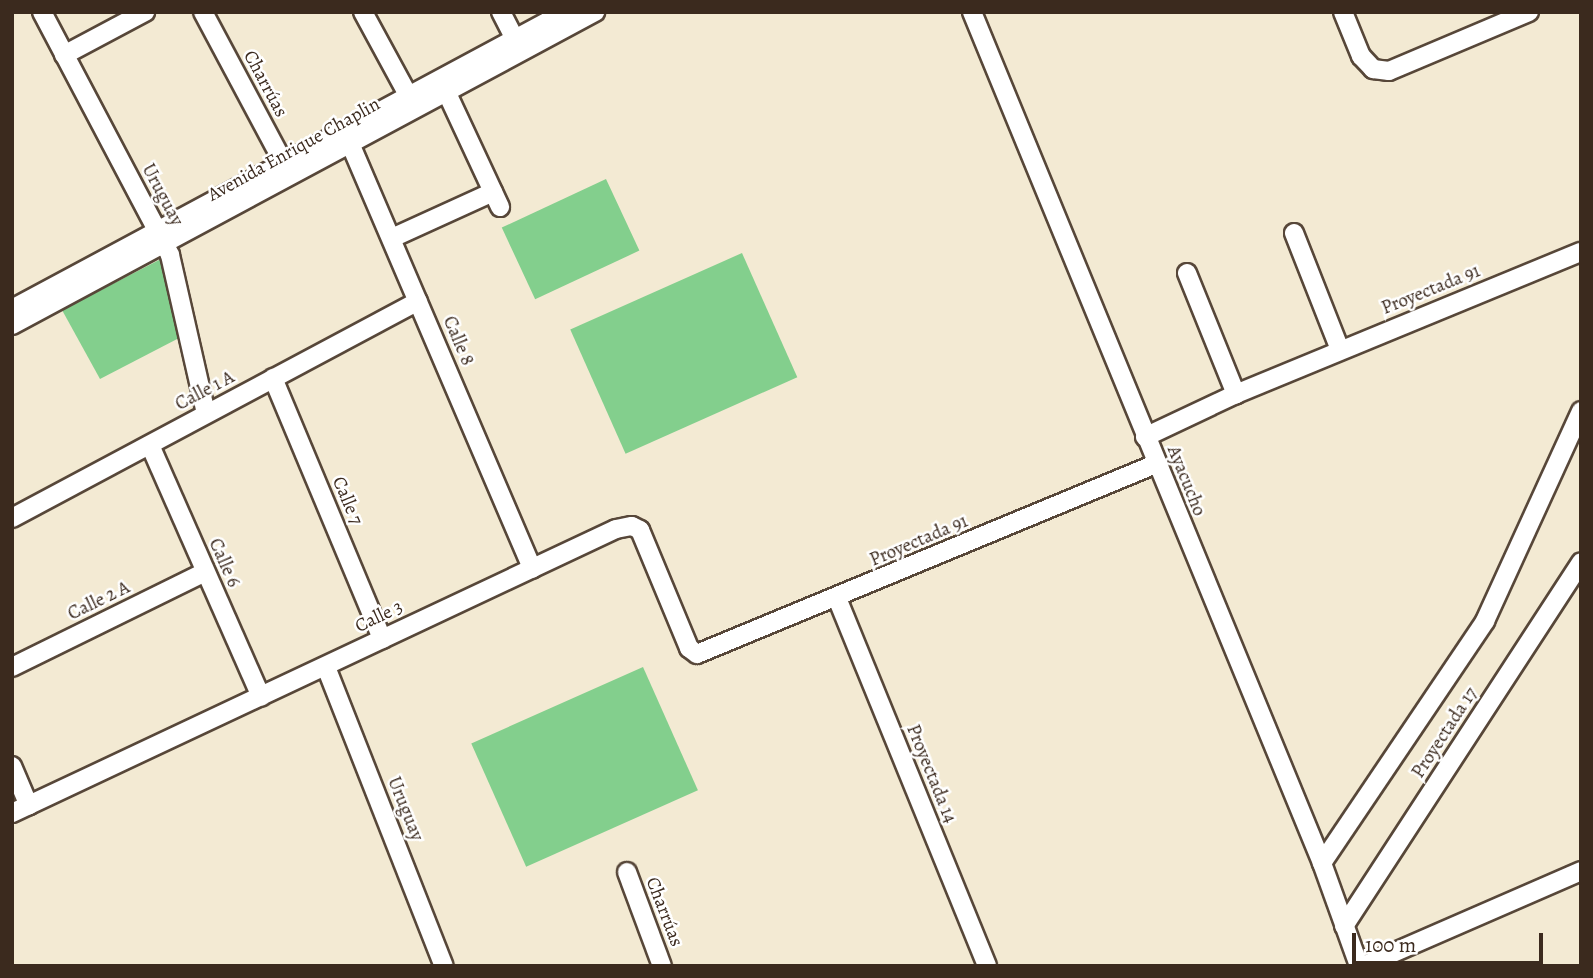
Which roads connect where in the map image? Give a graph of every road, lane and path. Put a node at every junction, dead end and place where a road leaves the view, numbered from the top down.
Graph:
1 (42, 12) edge
2 (145, 12) edge
3 (203, 12) edge
4 (363, 12) edge
5 (501, 12) edge
6 (565, 12) edge
7 (595, 12) edge
8 (972, 12) edge
9 (1343, 12) edge
10 (1530, 12) edge
11 (1508, 16) edge
12 (518, 45) junction
13 (64, 55) junction
14 (446, 91) junction
15 (412, 101) junction
16 (347, 137) junction
17 (288, 170) junction
18 (1294, 233) dead end
19 (161, 237) junction
20 (391, 238) junction
21 (1581, 252) edge
22 (1187, 273) dead end
23 (418, 301) junction
24 (13, 318) edge
25 (1340, 350) junction
26 (273, 378) junction
27 (1236, 394) junction
28 (1581, 411) edge
29 (206, 412) junction
30 (1145, 437) junction
31 (150, 445) junction
32 (1156, 464) junction
33 (12, 517) edge
34 (1580, 562) edge
35 (532, 569) junction
36 (205, 572) junction
37 (837, 598) junction
38 (382, 639) junction
39 (697, 654) joint
40 (12, 667) edge
41 (326, 667) junction
42 (261, 697) junction
43 (12, 766) edge
44 (21, 810) edge
45 (1322, 863) junction
46 (1581, 871) edge
47 (627, 872) dead end
48 (1344, 926) junction
49 (444, 966) edge
50 (662, 966) edge
51 (987, 966) edge
52 (1361, 966) edge

1 - 13 street, Uruguay
2 - 13 street
3 - 17 street, Charrúas
4 - 15 street
5 - 12 street
6 - 12 street, Avenida Enrique Chaplin
7 - 12 street, Avenida Enrique Chaplin
8 - 30 street, Ayacucho
9 - 11 street
10 - 11 street
12 - 14 street, Avenida Enrique Chaplin
12 - 15 street, Avenida Enrique Chaplin
13 - 19 street, Uruguay
14 - 15 street, Avenida Enrique Chaplin
14 - 20 street
15 - 16 street, Avenida Enrique Chaplin
16 - 17 street, Avenida Enrique Chaplin
16 - 20 street, Calle 8
17 - 19 street, Avenida Enrique Chaplin
18 - 25 street
19 - 24 street, Avenida Enrique Chaplin
19 - 29 street, Uruguay
20 - 23 street, Calle 8
21 - 25 street, Proyectada 91
22 - 27 street
23 - 26 street, Calle 1 A
23 - 35 street, Calle 8
25 - 27 street, Proyectada 91
26 - 29 street, Calle 1 A
26 - 38 street, Calle 7
27 - 30 street, Proyectada 91
28 - 45 street
29 - 31 street, Calle 1 A
30 - 32 street, Ayacucho
31 - 33 street, Calle 1 A
31 - 36 street, Calle 6
32 - 37 street, Proyectada 91
32 - 45 street, Ayacucho
34 - 48 street, Proyectada 17
35 - 38 street, Calle 3
35 - 39 street, Calle 3
36 - 40 street, Calle 2 A
36 - 42 street, Calle 6
37 - 39 street, Proyectada 91
37 - 51 street, Proyectada 14
38 - 41 street, Calle 3
41 - 42 street, Calle 3
41 - 49 street, Uruguay
42 - 44 street, Calle 3
43 - 44 street
45 - 48 street, Ayacucho
46 - 52 street
47 - 50 street, Charrúas
48 - 52 street, Ayacucho

